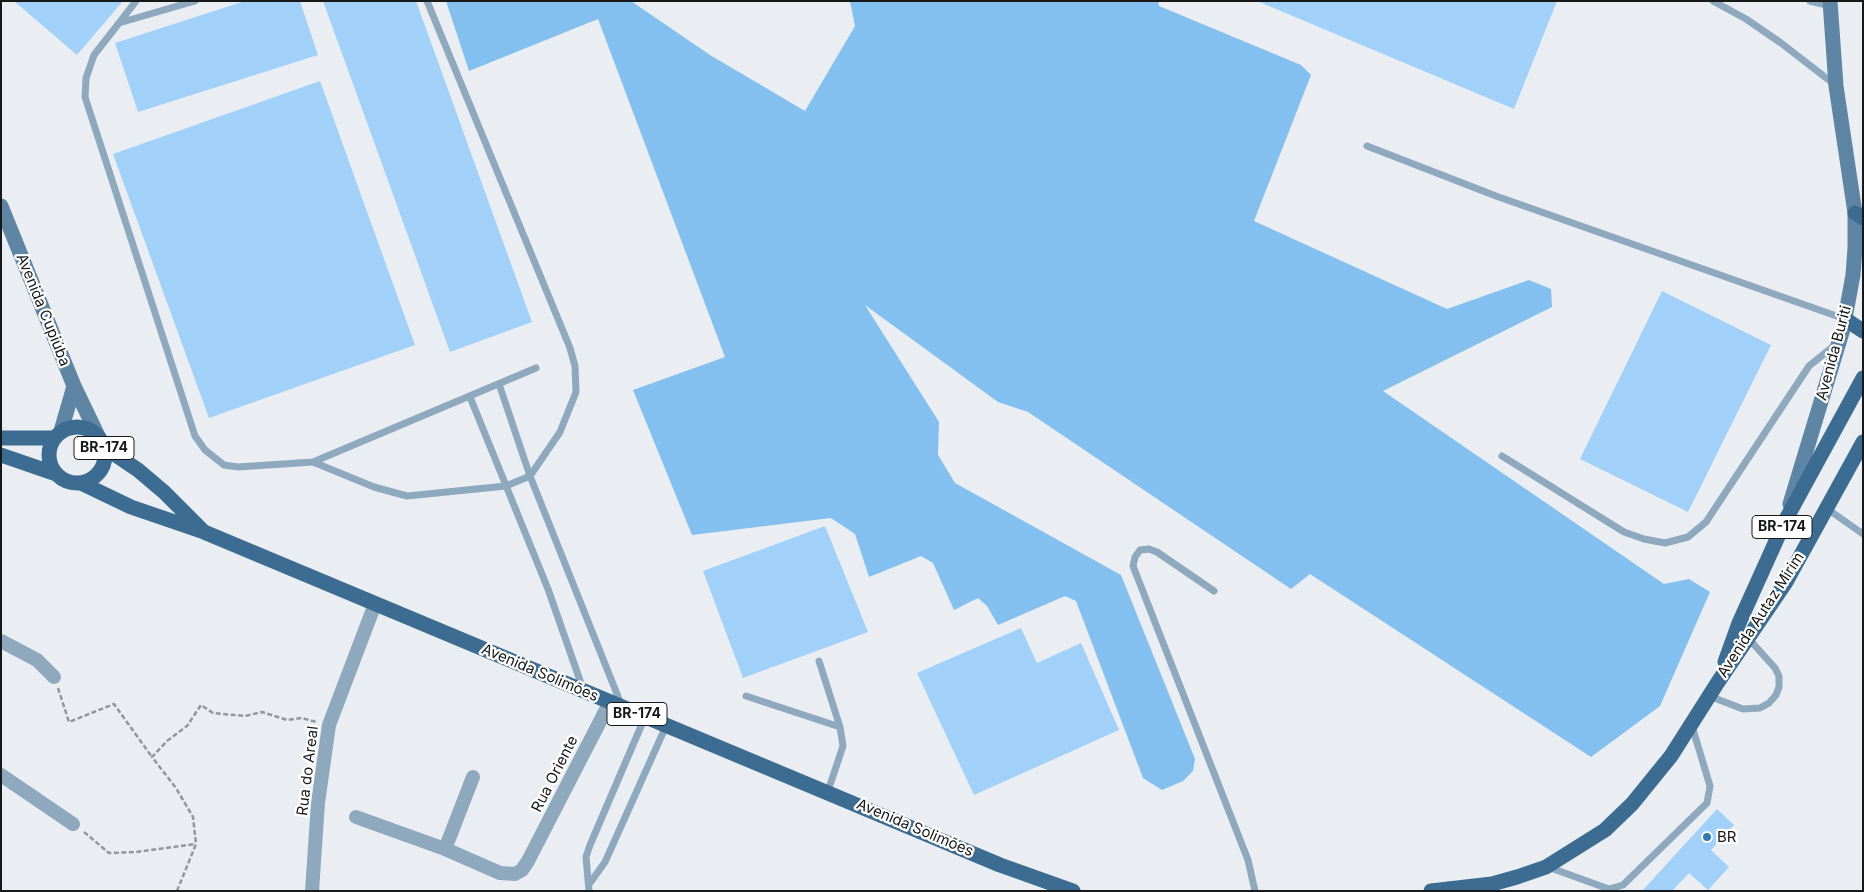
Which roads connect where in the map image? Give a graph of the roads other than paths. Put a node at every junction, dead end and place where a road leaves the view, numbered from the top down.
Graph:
1 (136, 1) edge
2 (195, 1) edge
3 (427, 1) edge
4 (1713, 1) edge
5 (1810, 1) edge
6 (1830, 4) edge
7 (119, 23) junction
8 (1836, 86) junction
9 (1367, 146) dead end
10 (1, 206) edge
11 (1860, 215) edge
12 (1845, 319) junction
13 (1863, 331) edge
14 (1839, 341) junction
15 (536, 368) dead end
16 (1863, 378) edge
17 (499, 384) junction
18 (74, 386) junction
19 (470, 397) junction
20 (58, 434) junction
21 (1, 438) edge
22 (1863, 442) edge
23 (102, 443) junction
24 (1, 455) edge
25 (1502, 456) dead end
26 (313, 462) junction
27 (56, 474) junction
28 (530, 476) junction
29 (81, 483) junction
30 (506, 486) junction
31 (1826, 508) junction
32 (1785, 521) junction
33 (204, 532) junction
34 (1863, 534) edge
35 (1214, 591) dead end
36 (375, 604) junction
37 (1748, 638) junction
38 (1, 641) edge
39 (819, 661) dead end
40 (54, 677) road end
41 (1718, 682) junction
42 (584, 692) junction
43 (746, 696) dead end
44 (1709, 696) junction
45 (616, 705) junction
46 (645, 717) junction
47 (1692, 723) junction
48 (666, 726) junction
49 (840, 727) junction
50 (1, 775) edge
51 (473, 777) dead end
52 (828, 791) junction
53 (356, 817) dead end
54 (73, 824) road end
55 (445, 849) junction
56 (1546, 866) junction
57 (589, 887) edge
58 (1491, 887) edge
59 (1066, 890) edge
60 (312, 891) edge
61 (1255, 891) edge
62 (1431, 891) edge

1 - 7 lane
2 - 7 lane
3 - 28 lane
4 - 8 lane
5 - 6 lane
6 - 8 street, Avenida Buriti
7 - 26 lane
8 - 11 street, Avenida Buriti
9 - 12 lane
10 - 18 street, Avenida Cupiúba
11 - 12 street, Avenida Buriti
12 - 13 main road
12 - 14 street, Avenida Buriti
14 - 25 lane
14 - 32 street, Avenida Buriti
15 - 17 lane
16 - 32 main road, Avenida Autaz Mirim / BR-174
17 - 19 lane
17 - 28 lane
18 - 20 street, Avenida Cupiúba
18 - 23 street, Avenida Cupiúba
19 - 26 lane
19 - 30 lane
20 - 21 main road, BR-174
20 - 23 main road, BR-174
20 - 27 main road, BR-174
22 - 31 main road, Avenida Autaz Mirim / BR-174
23 - 29 main road, BR-174
23 - 33 main road, Avenida Solimões / BR-174
24 - 27 main road, BR-174
26 - 30 lane
27 - 29 main road, BR-174
28 - 30 lane
28 - 45 lane
29 - 33 main road, Avenida Solimões / BR-174
30 - 42 lane
31 - 34 lane
31 - 37 main road, Avenida Autaz Mirim / BR-174
32 - 41 main road, Avenida Autaz Mirim / BR-174
33 - 36 main road, Avenida Solimões / BR-174
35 - 61 lane
36 - 42 main road, Avenida Solimões / BR-174
36 - 60 street, Rua do Areal
37 - 41 main road, Avenida Autaz Mirim / BR-174
37 - 44 lane
38 - 40 street
39 - 49 lane
41 - 44 main road, Avenida Autaz Mirim / BR-174
42 - 45 main road, Avenida Solimões / BR-174
43 - 49 lane
44 - 47 main road, Avenida Autaz Mirim / BR-174
45 - 46 main road, Avenida Solimões / BR-174
45 - 55 street, Rua Oriente
46 - 48 main road, Avenida Solimões / BR-174
46 - 57 lane
47 - 56 main road, Avenida Autaz Mirim / BR-174
47 - 56 lane
48 - 52 main road, Avenida Solimões / BR-174
48 - 57 lane
49 - 52 lane
50 - 54 street
51 - 55 street
52 - 59 main road, Avenida Solimões / BR-174
53 - 55 street
56 - 58 main road, Avenida Autaz Mirim / BR-174
58 - 62 main road, Avenida Autaz Mirim / BR-174

